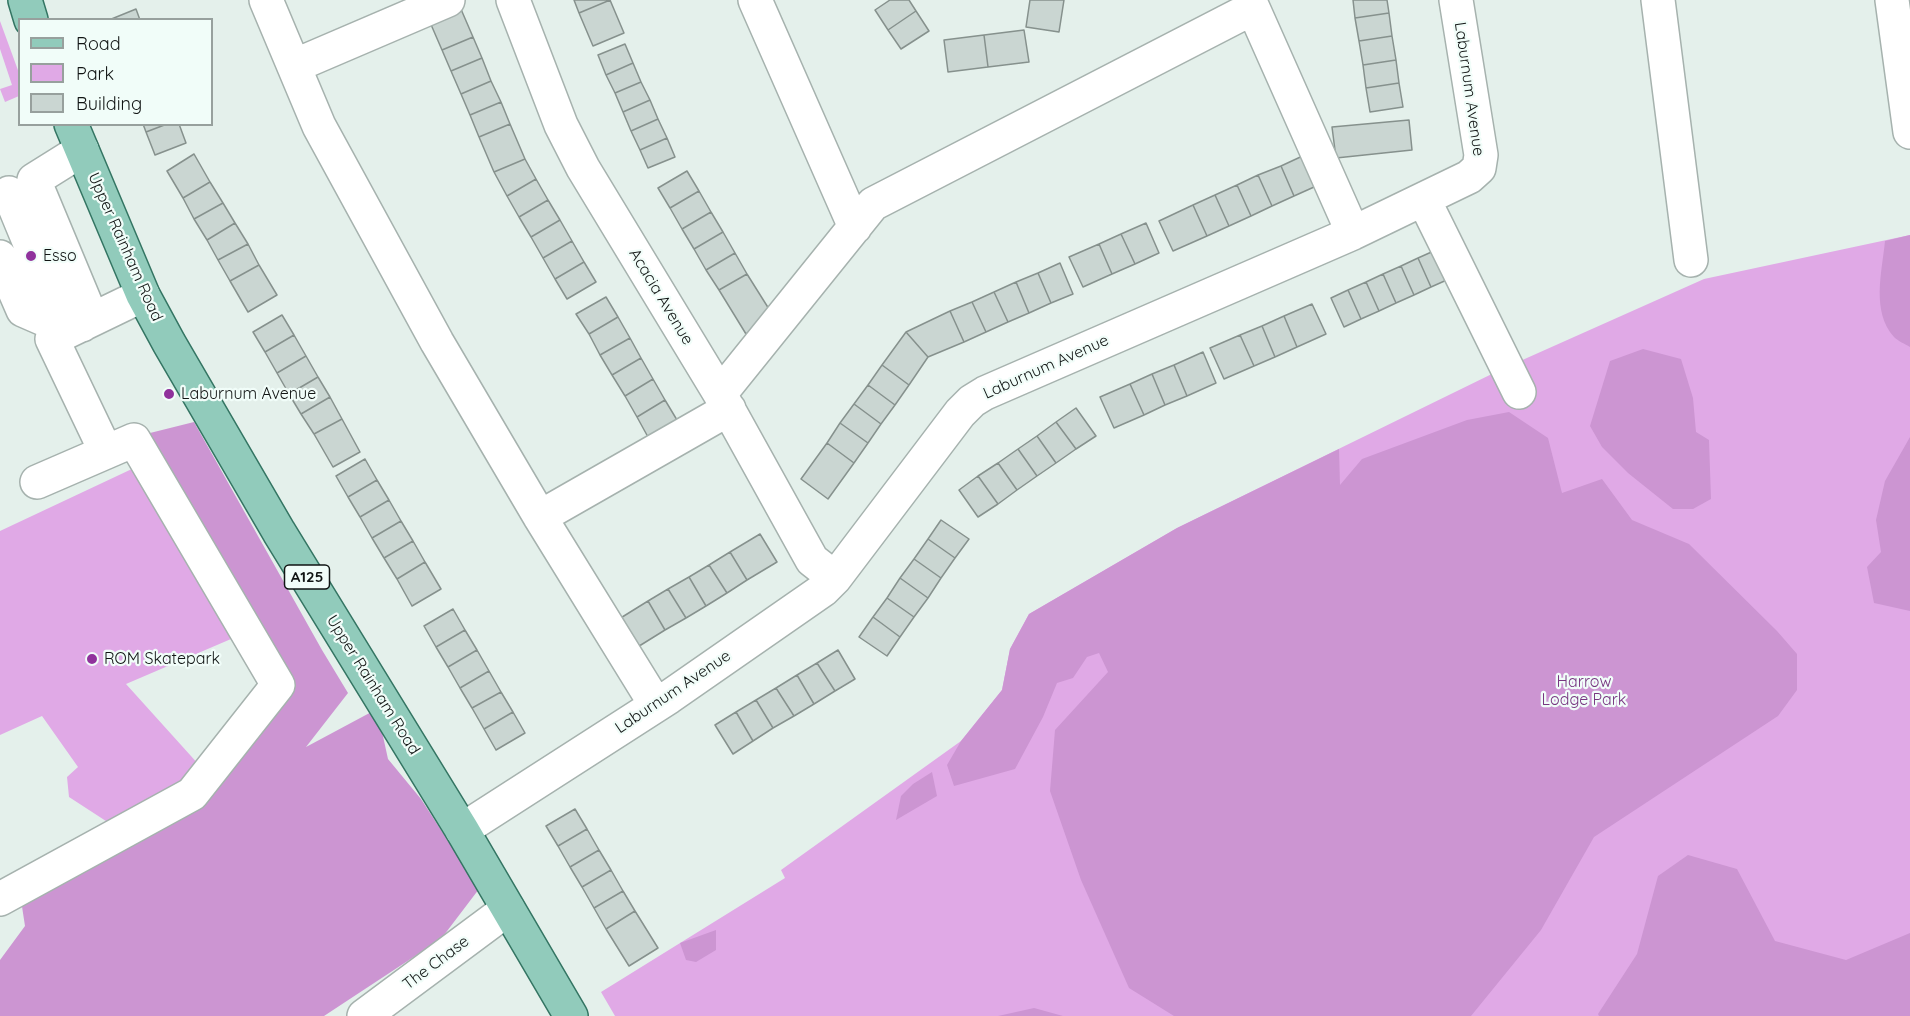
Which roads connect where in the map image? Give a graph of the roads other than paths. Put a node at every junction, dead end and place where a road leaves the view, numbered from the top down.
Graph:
1 (25, 0) edge
2 (266, 0) edge
3 (448, 0) edge
4 (513, 0) edge
5 (755, 0) edge
6 (1456, 0) edge
7 (1658, 0) edge
8 (1251, 4) edge
9 (1894, 14) edge
10 (31, 18) edge
11 (294, 66) junction
12 (1910, 132) edge
13 (76, 137) edge
14 (14, 190) edge
15 (1424, 200) junction
16 (855, 227) junction
17 (1353, 233) junction
18 (0, 257) edge
19 (1692, 260) dead end
20 (143, 295) junction
21 (81, 325) junction
22 (1519, 392) dead end
23 (724, 402) junction
24 (106, 453) junction
25 (37, 482) dead end
26 (540, 518) junction
27 (835, 578) junction
28 (656, 705) junction
29 (462, 830) junction
30 (0, 899) edge
31 (508, 909) junction
32 (364, 1016) edge
33 (571, 1016) edge

1 - 10 main road
2 - 11 street
3 - 11 street
4 - 23 street, Acacia Avenue
5 - 16 street
6 - 15 street, Laburnum Avenue
7 - 19 street
8 - 16 street
8 - 17 street
9 - 12 street
11 - 26 street
13 - 14 street
13 - 20 main road, Upper Rainham Road / A125
14 - 21 street
15 - 17 street, Laburnum Avenue
15 - 22 street
16 - 23 street
17 - 27 street, Laburnum Avenue
18 - 21 street
20 - 21 street
20 - 29 main road, Upper Rainham Road / A125
21 - 24 street
23 - 26 street
23 - 27 street, Acacia Avenue
24 - 25 street
24 - 30 street
26 - 28 street
27 - 28 street, Laburnum Avenue
28 - 29 street, Laburnum Avenue
29 - 31 main road, Upper Rainham Road / A125
31 - 32 street, The Chase
31 - 33 main road, Upper Rainham Road / A125

